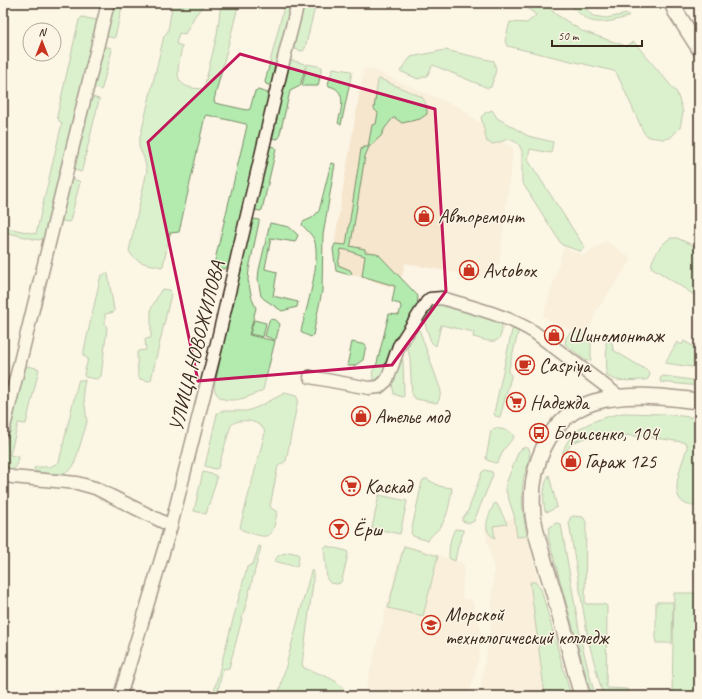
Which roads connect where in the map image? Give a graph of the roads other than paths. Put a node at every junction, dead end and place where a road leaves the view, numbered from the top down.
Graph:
1 (108, 3) edge
2 (298, 3) edge
3 (672, 3) edge
4 (699, 48) edge
5 (310, 377) dead end
6 (620, 397) junction
7 (699, 401) edge
8 (3, 432) edge
9 (3, 473) edge
10 (171, 526) junction
11 (120, 696) edge
12 (582, 696) edge

1 - 8 street
2 - 10 street, УЛИЦА НОВОЖИЛОВА
3 - 4 main road
5 - 6 street
6 - 7 main road
6 - 12 main road
9 - 10 street
10 - 11 street, УЛИЦА НОВОЖИЛОВА

